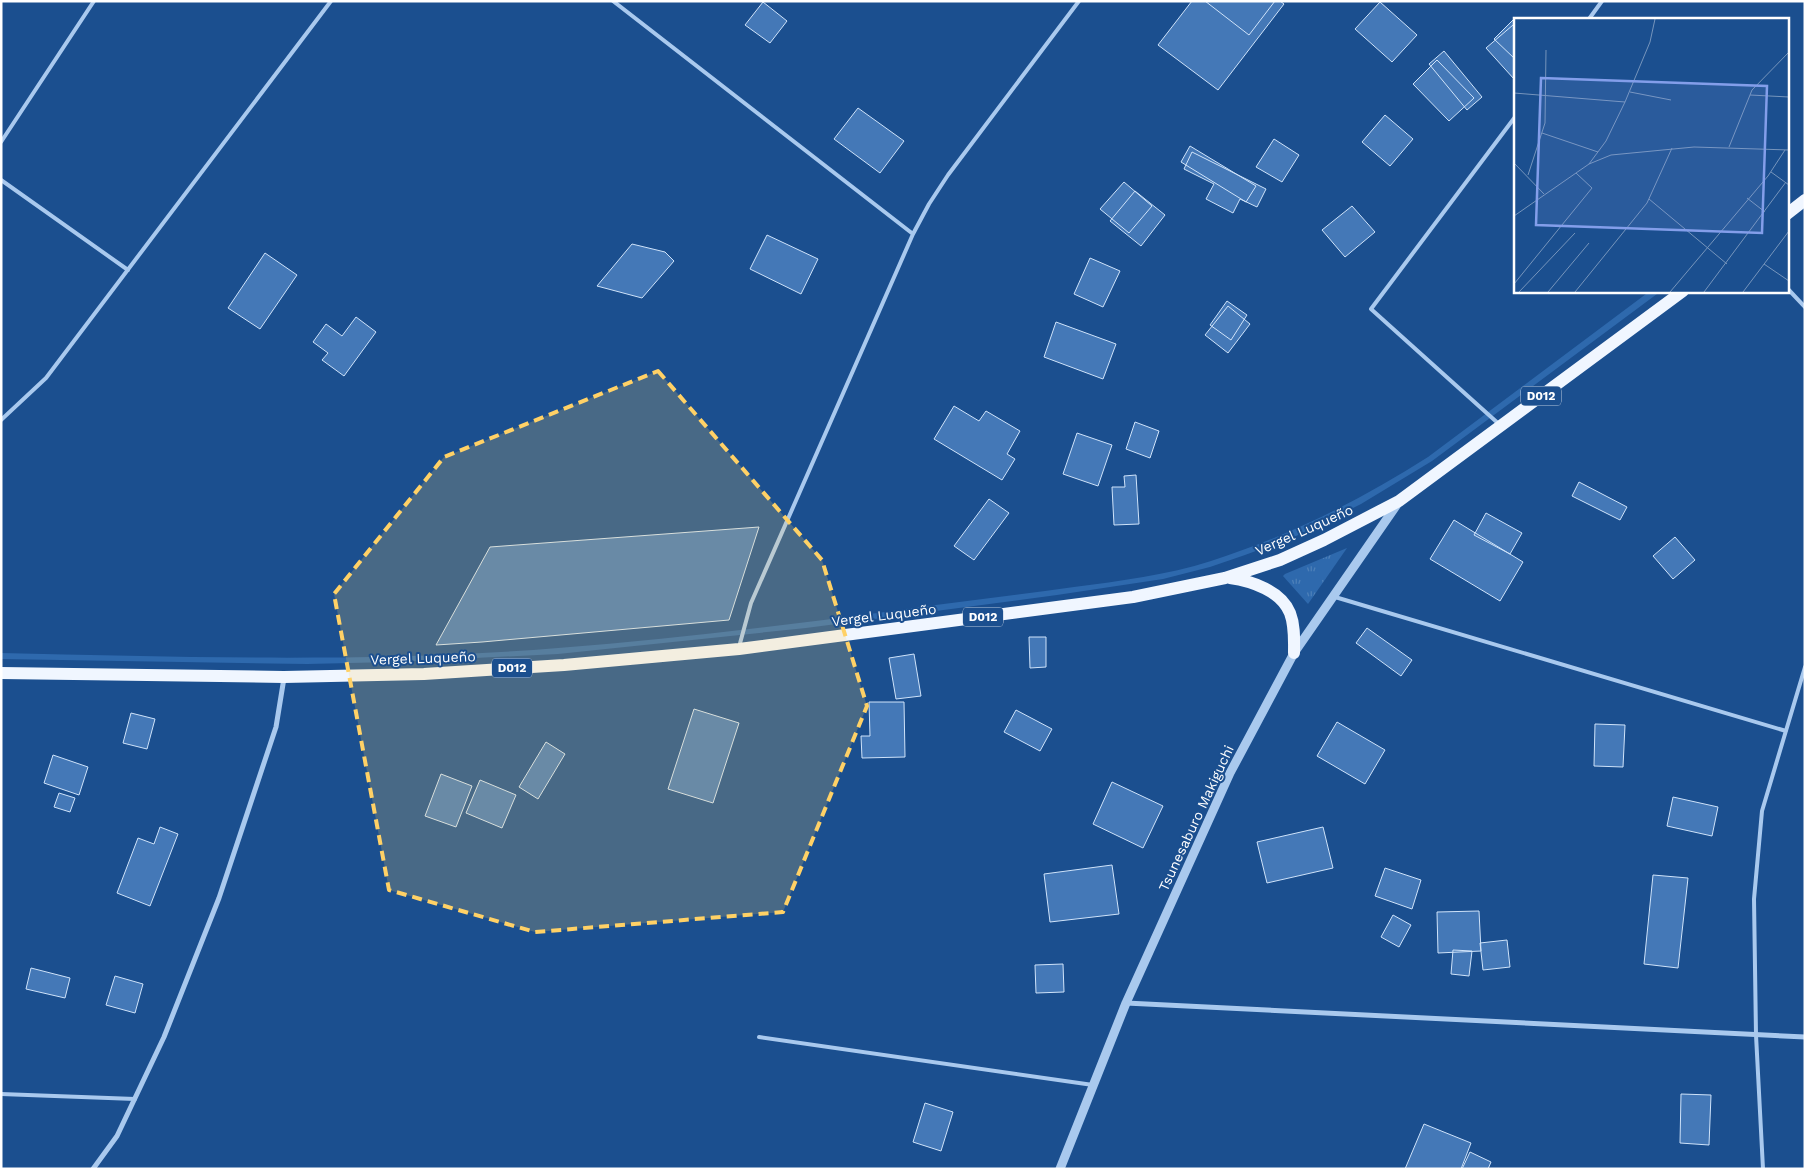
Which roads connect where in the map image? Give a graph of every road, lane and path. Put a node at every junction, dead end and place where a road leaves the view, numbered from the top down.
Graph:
1 (94, 1) edge
2 (331, 1) edge
3 (613, 1) edge
4 (1079, 1) edge
5 (1602, 1) edge
6 (1590, 18) edge
7 (1514, 119) edge
8 (1, 142) edge
9 (1, 180) edge
10 (1805, 200) edge
11 (1788, 213) edge
12 (914, 234) junction
13 (128, 270) junction
14 (1788, 289) edge
15 (1682, 292) edge
16 (1805, 307) edge
17 (1, 420) edge
18 (1501, 426) junction
19 (1399, 501) junction
20 (1225, 578) junction
21 (1334, 596) junction
22 (739, 648) junction
23 (1294, 653) junction
24 (1805, 667) edge
25 (1, 673) edge
26 (284, 677) junction
27 (1786, 731) junction
28 (1126, 1003) junction
29 (1756, 1034) junction
30 (759, 1037) dead end
31 (1805, 1037) edge
32 (1094, 1085) junction
33 (1, 1094) edge
34 (135, 1099) junction
35 (93, 1169) edge
36 (1060, 1169) edge
37 (1763, 1169) edge

1 - 8 lane
2 - 13 lane
3 - 12 lane
4 - 12 lane
5 - 6 lane
7 - 18 lane
9 - 13 lane
10 - 11 main road
12 - 22 lane
13 - 17 lane
14 - 16 lane
15 - 18 main road, Vergel Luqueño / D012
18 - 19 main road, Vergel Luqueño / D012
19 - 20 main road, Vergel Luqueño / D012
19 - 21 street, Tsunesaburo Makiguchi
20 - 22 main road, Vergel Luqueño / D012
20 - 23 main road
21 - 23 street, Tsunesaburo Makiguchi
21 - 27 lane
22 - 26 main road, Vergel Luqueño / D012
23 - 28 street, Tsunesaburo Makiguchi
24 - 27 lane
25 - 26 main road, Vergel Luqueño / D012
26 - 34 street
27 - 29 lane
28 - 29 street
28 - 32 street, Tsunesaburo Makiguchi
29 - 31 street
29 - 37 lane
30 - 32 lane
32 - 36 street, Tsunesaburo Makiguchi
33 - 34 lane
34 - 35 street

